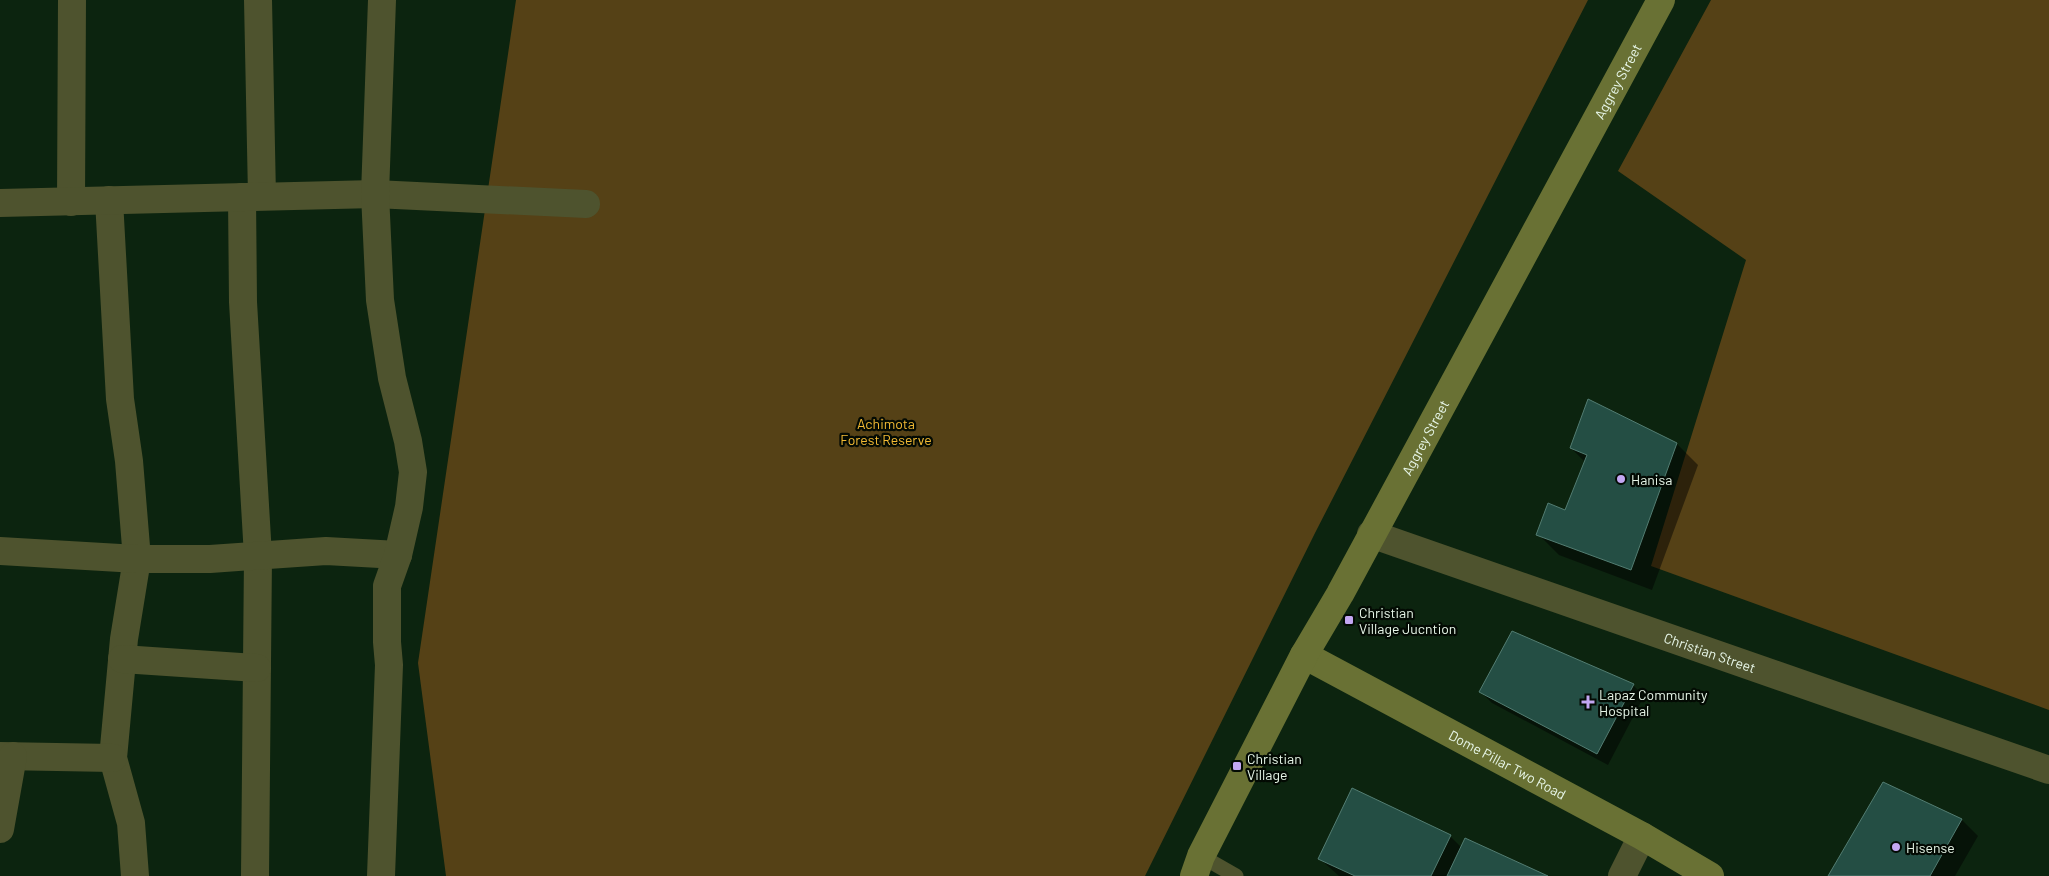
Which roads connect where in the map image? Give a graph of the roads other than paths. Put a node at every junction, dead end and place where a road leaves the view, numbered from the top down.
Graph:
1 (72, 0) edge
2 (258, 0) edge
3 (382, 0) edge
4 (1661, 0) edge
5 (375, 194) junction
6 (252, 196) junction
7 (109, 200) junction
8 (71, 202) junction
9 (0, 203) edge
10 (586, 204) dead end
11 (1371, 534) junction
12 (0, 552) edge
13 (398, 555) junction
14 (258, 556) junction
15 (137, 559) junction
16 (1304, 656) junction
17 (122, 659) junction
18 (257, 668) junction
19 (6, 756) edge
20 (113, 758) junction
21 (2049, 770) edge
22 (0, 829) edge
23 (1642, 836) junction
24 (1197, 866) edge
25 (135, 876) edge
26 (255, 876) edge
27 (381, 876) edge
28 (1236, 876) edge
29 (1622, 876) edge
30 (1710, 876) edge

1 - 8 street
2 - 6 street
3 - 5 street
4 - 11 main road, Aggrey Street
5 - 6 street
5 - 10 street
5 - 13 street
6 - 7 street
6 - 14 street
7 - 8 street
7 - 15 street
8 - 9 street
11 - 16 main road, Aggrey Street
11 - 21 street, Christian Street
12 - 15 street
13 - 14 street
13 - 27 street
14 - 15 street
14 - 18 street
15 - 17 street
16 - 23 main road, Dome Pillar Two Road
16 - 24 main road, Aggrey Street
17 - 18 street
17 - 20 street
18 - 26 street
19 - 20 street
19 - 22 street
20 - 25 street
23 - 29 street
23 - 30 main road, Dome Pillar Two Road
24 - 28 lane

